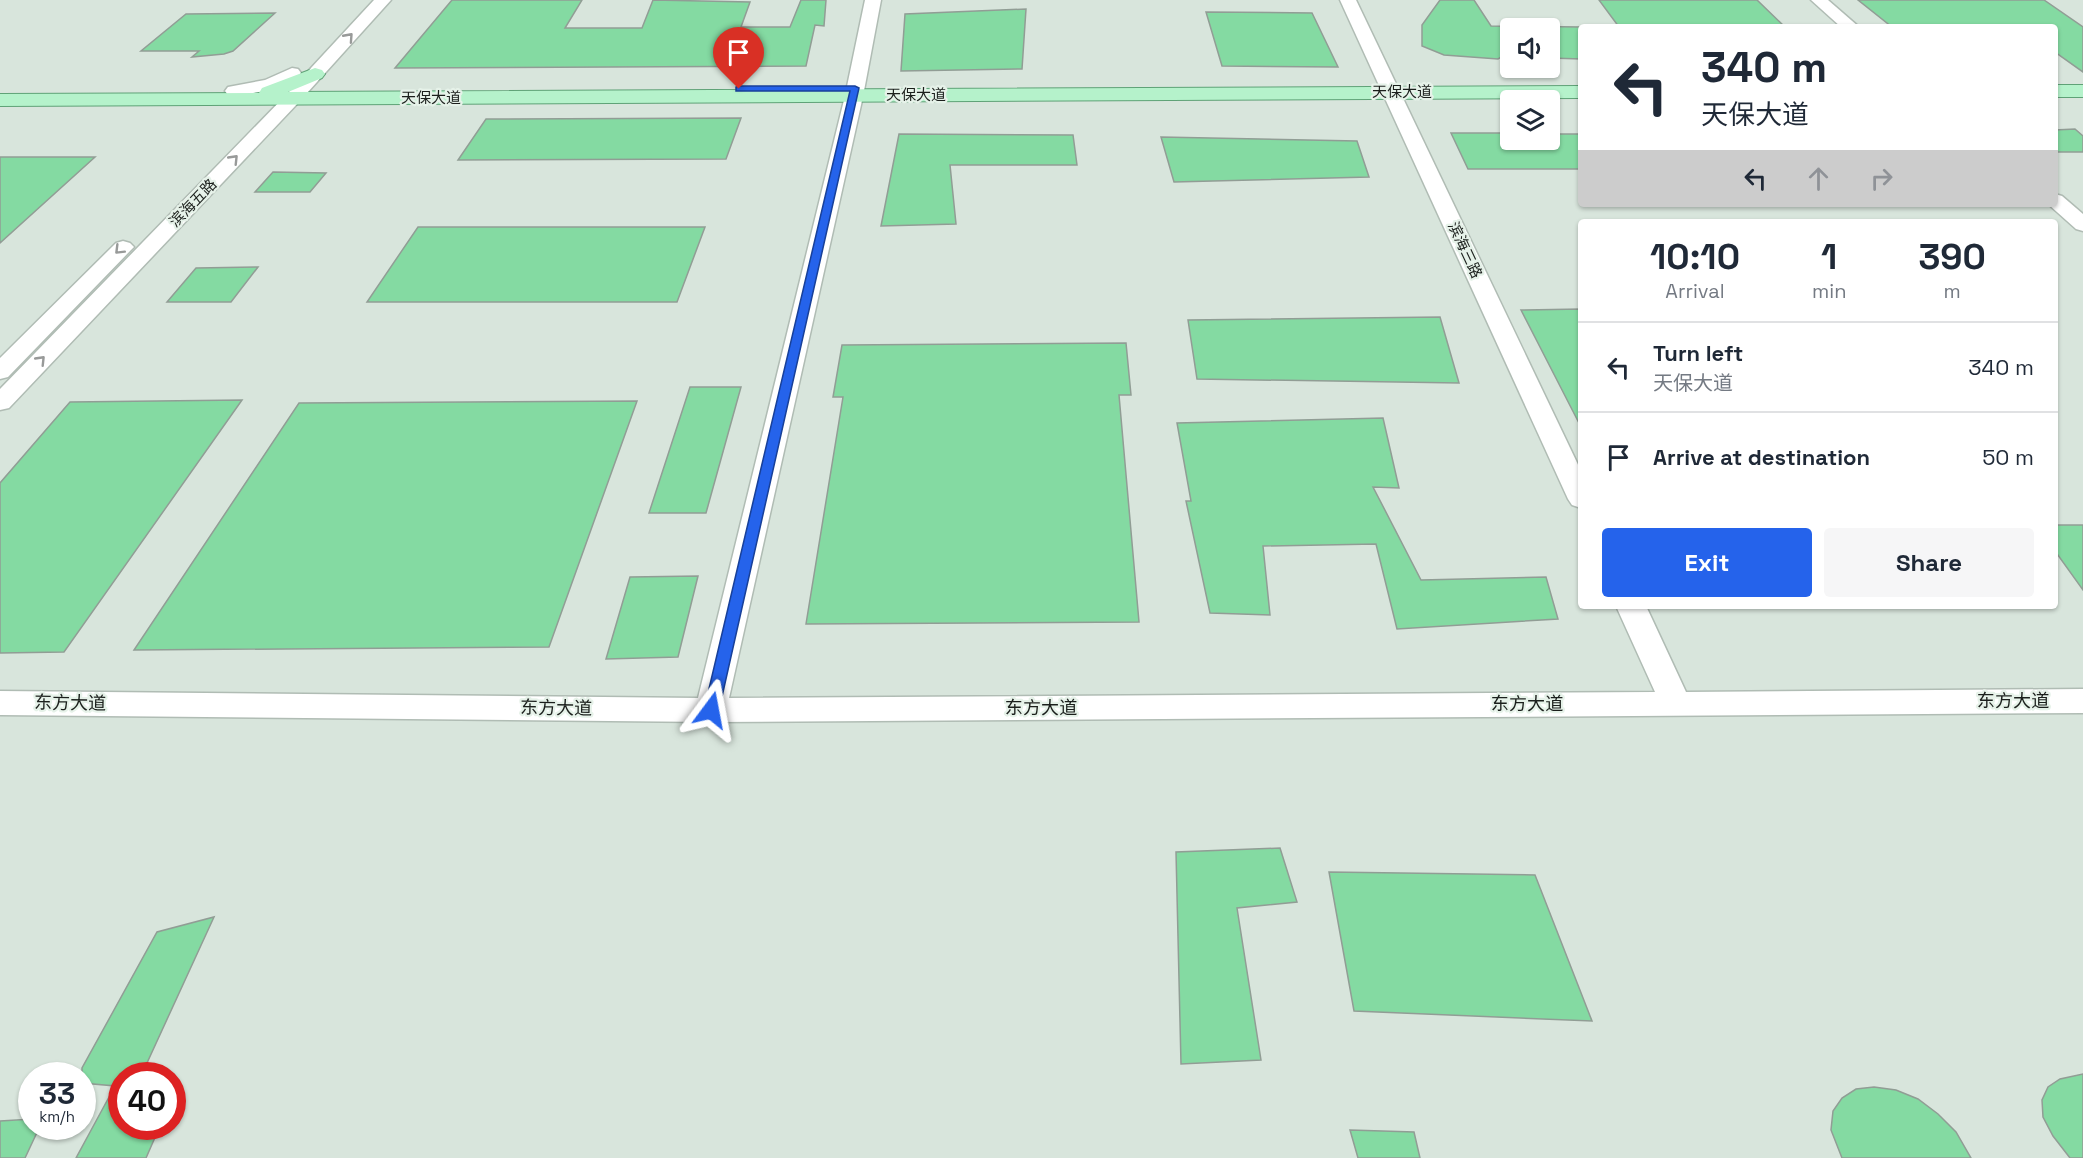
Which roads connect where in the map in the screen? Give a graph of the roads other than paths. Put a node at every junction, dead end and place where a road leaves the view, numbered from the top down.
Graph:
1 (362, 0) edge
2 (382, 0) edge
3 (873, 0) edge
4 (1348, 0) edge
5 (1819, 0) edge
6 (1847, 24) edge
7 (316, 49) dead end
8 (2058, 83) edge
9 (2083, 83) edge
10 (1578, 85) edge
11 (288, 86) junction
12 (1390, 89) junction
13 (234, 91) junction
14 (2058, 91) edge
15 (2083, 91) edge
16 (0, 92) edge
17 (854, 92) junction
18 (1578, 92) edge
19 (0, 99) edge
20 (2058, 203) edge
21 (2083, 225) edge
22 (0, 372) edge
23 (0, 403) edge
24 (1578, 493) edge
25 (1632, 609) edge
26 (2083, 701) edge
27 (0, 703) edge
28 (1676, 703) junction
29 (711, 710) junction

1 - 7 street
11 -> 2 street, 滨海五路
3 - 17 street
4 - 12 street, 滨海三路
5 - 6 street
8 - 9 main road
10 - 12 main road, 天保大道
11 - 13 main road, 天保大道
11 - 13 street
11 - 17 main road, 天保大道
11 - 19 main road, 天保大道
11 -> 22 street, 滨海五路
23 -> 11 street, 滨海五路
12 - 17 main road, 天保大道
12 - 18 main road, 天保大道
12 - 24 street, 滨海三路
13 - 16 main road, 天保大道
14 - 15 main road
17 - 29 street
20 - 21 street
25 - 28 street
26 - 28 street, 东方大道
27 - 29 street, 东方大道
28 - 29 street, 东方大道

